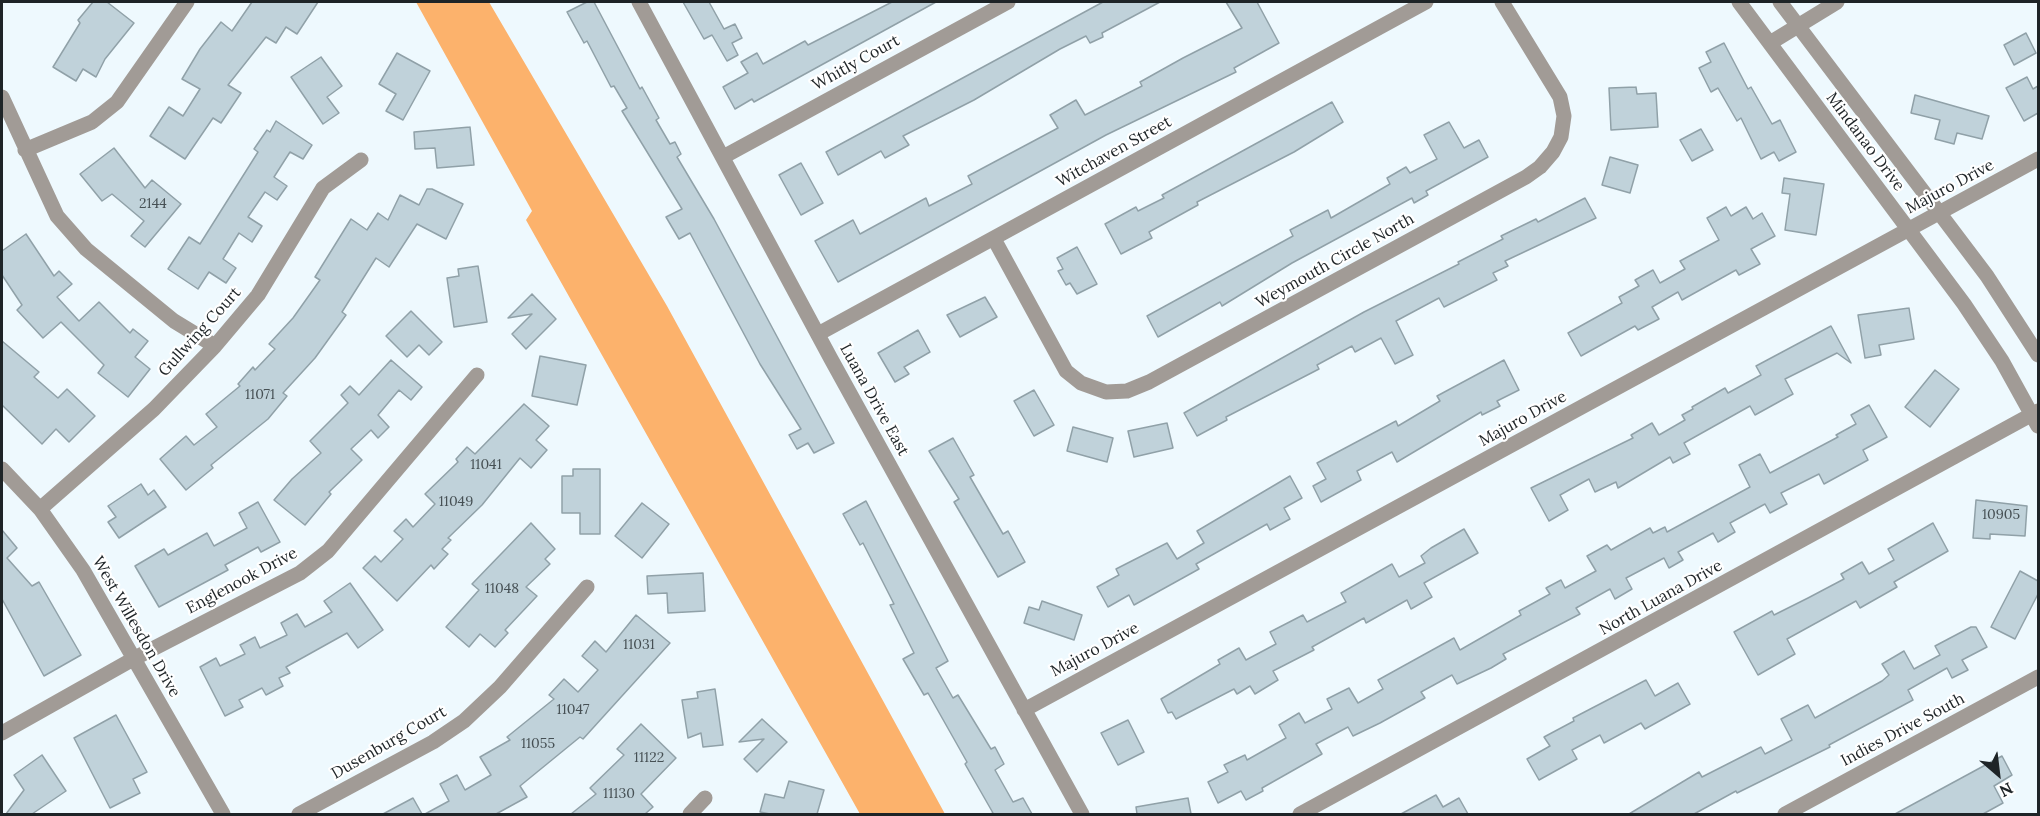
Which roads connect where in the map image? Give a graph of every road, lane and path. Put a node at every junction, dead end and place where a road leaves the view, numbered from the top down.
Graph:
1 (187, 2) edge
2 (639, 2) edge
3 (1008, 2) edge
4 (1426, 2) edge
5 (1502, 2) edge
6 (1739, 2) edge
7 (1780, 2) edge
8 (1837, 2) edge
9 (1798, 23) junction
10 (1770, 43) junction
11 (2, 97) edge
12 (25, 150) junction
13 (723, 157) junction
14 (2038, 159) edge
15 (361, 160) dead end
16 (1939, 213) junction
17 (1908, 230) junction
18 (994, 239) junction
19 (818, 334) junction
20 (215, 346) junction
21 (2038, 355) edge
22 (477, 375) dead end
23 (2037, 417) edge
24 (2, 470) edge
25 (40, 509) junction
26 (587, 587) dead end
27 (135, 658) junction
28 (2038, 677) edge
29 (1024, 710) junction
30 (2, 733) edge
31 (705, 798) dead end
32 (223, 814) edge
33 (299, 814) edge
34 (690, 814) edge
35 (1082, 814) edge
36 (1300, 814) edge
37 (1785, 814) edge

1 - 12 street
2 - 13 street, Luana Drive East
3 - 13 street, Whitly Court
4 - 18 street, Witchaven Street
5 - 18 street, Weymouth Circle North
6 - 10 street, Mindanao Drive
7 - 9 street, Mindanao Drive
8 - 9 street
9 - 10 street
9 - 16 street, Mindanao Drive
10 - 17 street, Mindanao Drive
11 - 12 street
12 - 20 street
13 - 19 street, Luana Drive East
14 - 16 street, Majuro Drive
15 - 20 street, Gullwing Court
16 - 17 street, Majuro Drive
16 - 21 street, Mindanao Drive
17 - 23 street, Mindanao Drive
17 - 29 street, Majuro Drive
18 - 19 street, Witchaven Street
19 - 29 street, Luana Drive East
20 - 25 street, Gullwing Court
22 - 27 street, Englenook Drive
23 - 36 street, North Luana Drive
24 - 25 street, West Willesdon Drive
25 - 27 street, West Willesdon Drive
26 - 33 street, Dusenburg Court
27 - 30 street, Englenook Drive
27 - 32 street, West Willesdon Drive
28 - 37 street, Indies Drive South
29 - 35 street, Luana Drive East
31 - 34 street

